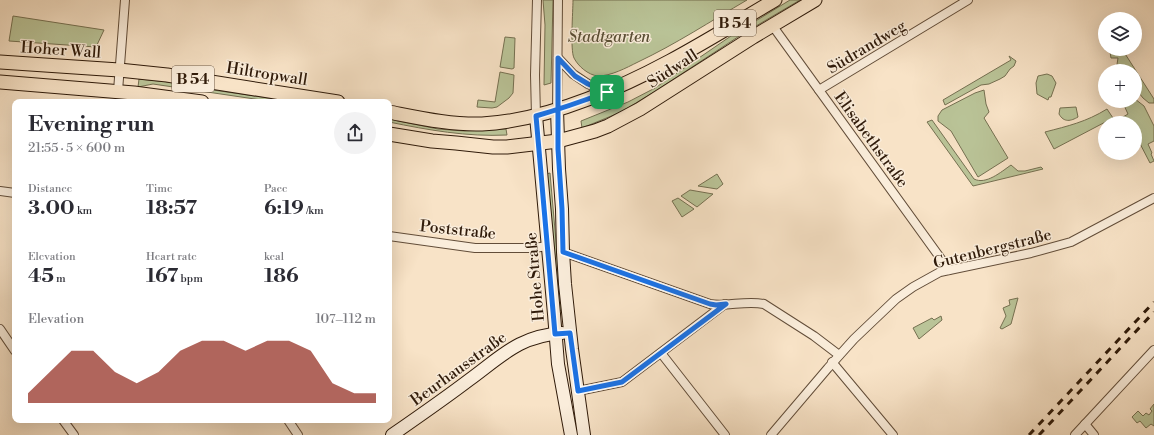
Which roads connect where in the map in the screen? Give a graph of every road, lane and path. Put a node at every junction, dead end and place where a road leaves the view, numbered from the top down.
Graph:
1 (126, 0) edge
2 (537, 0) edge
3 (558, 0) edge
4 (775, 0) edge
5 (815, 0) edge
6 (968, 0) edge
7 (772, 25) junction
8 (558, 58) junction
9 (0, 62) edge
10 (119, 70) junction
11 (0, 82) edge
12 (819, 90) junction
13 (118, 92) junction
14 (607, 92) junction
15 (143, 98) edge
16 (158, 99) edge
17 (319, 99) edge
18 (557, 110) junction
19 (392, 113) edge
20 (536, 116) junction
21 (392, 134) edge
22 (558, 141) junction
23 (539, 144) junction
24 (0, 191) edge
25 (12, 193) edge
26 (1154, 198) edge
27 (392, 236) edge
28 (547, 246) junction
29 (563, 252) junction
30 (949, 270) junction
31 (726, 304) junction
32 (0, 329) edge
33 (570, 333) junction
34 (555, 334) junction
35 (12, 347) edge
36 (1154, 350) edge
37 (661, 353) junction
38 (839, 355) junction
39 (832, 362) junction
40 (578, 391) junction
41 (65, 423) edge
42 (290, 423) edge
43 (1085, 424) junction
44 (74, 435) edge
45 (298, 435) edge
46 (392, 435) edge
47 (571, 435) edge
48 (584, 435) edge
49 (725, 435) edge
50 (771, 435) edge
51 (893, 435) edge
52 (1075, 435) edge
53 (1094, 435) edge

1 - 10 street
2 - 20 street
3 - 8 street
4 - 14 main road, Südwall / B 54
5 - 7 main road, Südwall / B 54
6 - 12 street, Südrandweg
7 - 12 street, Elisabethstraße
7 - 22 main road, Südwall / B 54
8 - 14 street
8 - 18 street
9 - 10 main road, Hoher Wall / B 54
10 - 13 street
10 - 17 main road, Hiltropwall / B 54
11 - 13 main road, B 54
12 - 30 street, Elisabethstraße
13 - 15 main road, B 54
14 - 18 main road, Südwall / B 54
15 - 16 main road, B 54
18 - 20 main road, Südwall / B 54
18 - 22 main road, Hohe Straße
19 - 20 main road, B 54
20 - 23 main road, Hohe Straße
21 - 23 main road, B 54
22 - 23 main road, Südwall / B 54
22 - 29 main road, Hohe Straße
23 - 28 main road, Hohe Straße
24 - 25 street
26 - 30 street, Gutenbergstraße
27 - 28 street, Poststraße
28 - 34 main road, Hohe Straße
29 - 31 street
29 - 33 main road, Hohe Straße
30 - 38 street, Gutenbergstraße
31 - 37 street
31 - 38 street
32 - 35 street
33 - 34 main road, Beurhausstraße
33 - 40 main road, Hohe Straße
34 - 46 main road, Beurhausstraße
34 - 47 main road, Hohe Straße
36 - 43 street
37 - 40 street
37 - 49 street
38 - 39 street, Gutenbergstraße
39 - 50 street, Gutenbergstraße
39 - 51 street
40 - 48 main road, Hohe Straße
41 - 44 street
42 - 45 street
43 - 52 street
43 - 53 street

